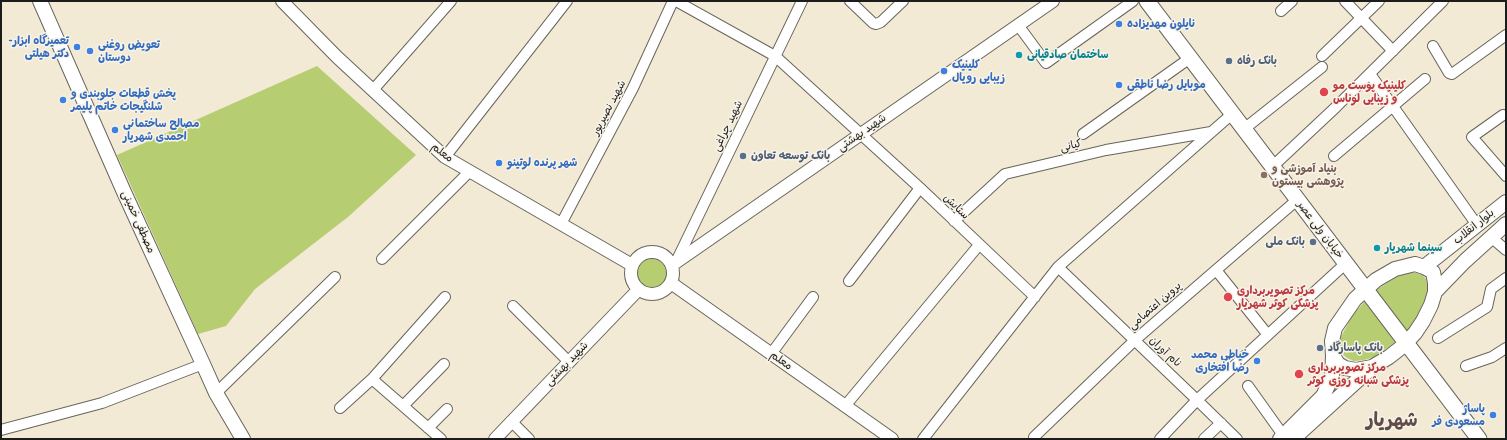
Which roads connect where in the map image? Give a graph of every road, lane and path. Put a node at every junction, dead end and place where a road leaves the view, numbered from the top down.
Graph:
1 (40, 1) edge
2 (451, 1) edge
3 (567, 1) edge
4 (675, 1) edge
5 (802, 1) edge
6 (850, 1) edge
7 (903, 1) edge
8 (1053, 1) edge
9 (1133, 1) edge
10 (1147, 1) edge
11 (1292, 1) edge
12 (1345, 1) edge
13 (1379, 1) edge
14 (1443, 1) edge
15 (287, 3) edge
16 (1281, 11) dead end
17 (1360, 18) junction
18 (1018, 25) junction
19 (1505, 38) edge
20 (1433, 46) dead end
21 (1393, 51) junction
22 (775, 56) junction
23 (1190, 58) junction
24 (1370, 74) junction
25 (1424, 79) dead end
26 (373, 90) junction
27 (1392, 106) junction
28 (1232, 114) junction
29 (1502, 115) dead end
30 (1244, 129) junction
31 (1211, 132) junction
32 (861, 134) junction
33 (1083, 134) dead end
34 (1334, 156) dead end
35 (446, 157) junction
36 (1272, 167) junction
37 (470, 171) junction
38 (1506, 176) edge
39 (920, 188) junction
40 (1297, 200) junction
41 (1506, 202) edge
42 (954, 221) junction
43 (561, 224) junction
44 (1506, 224) edge
45 (1477, 225) junction
46 (1492, 238) junction
47 (979, 245) junction
48 (1506, 250) edge
49 (382, 259) dead end
50 (674, 263) junction
51 (1345, 264) junction
52 (632, 265) junction
53 (1424, 266) junction
54 (1058, 267) junction
55 (1216, 270) junction
56 (334, 277) dead end
57 (1506, 278) edge
58 (849, 281) dead end
59 (671, 283) junction
60 (1365, 289) junction
61 (639, 290) junction
62 (1435, 292) junction
63 (813, 296) dead end
64 (445, 297) dead end
65 (1035, 297) junction
66 (513, 306) dead end
67 (1268, 335) junction
68 (1438, 338) dead end
69 (1134, 340) junction
70 (1406, 343) junction
71 (1506, 348) edge
72 (771, 354) junction
73 (1333, 356) junction
74 (569, 362) junction
75 (202, 364) junction
76 (444, 364) dead end
77 (1466, 366) dead end
78 (1372, 367) junction
79 (372, 379) junction
80 (1248, 386) dead end
81 (216, 393) junction
82 (1197, 400) junction
83 (403, 406) junction
84 (845, 406) junction
85 (340, 408) dead end
86 (447, 409) dead end
87 (512, 422) junction
88 (1221, 423) junction
89 (428, 428) junction
90 (1, 430) edge
91 (1034, 437) dead end
92 (1285, 438) edge
93 (243, 439) edge
94 (441, 439) edge
95 (495, 439) edge
96 (528, 439) edge
97 (892, 439) edge
98 (923, 439) edge
99 (1160, 439) edge
100 (1204, 439) edge
101 (1236, 439) edge
102 (1479, 439) edge

1 - 75 main road, مصطفی خمینی
2 - 26 street
3 - 35 street
4 - 22 street, ستایش
4 - 43 street, شهید نصیرپور
5 - 22 street, شهید چراغی
6 - 7 street
8 - 18 street, شهید بهشتی
9 - 18 street
10 - 23 main road, خیابان ولی عصر
11 - 16 street
12 - 17 street
13 - 17 street
14 - 21 street
15 - 26 street, معلم
17 - 21 street
17 - 30 street
18 - 32 street, شهید بهشتی
19 - 20 street
21 - 24 street
22 - 32 street, ستایش
22 - 50 street, شهید چراغی
23 - 28 main road, خیابان ولی عصر
23 - 33 street
24 - 27 street
24 - 36 street
25 - 27 street
26 - 35 street, معلم
27 - 34 street
27 - 45 street
28 - 30 main road, خیابان ولی عصر
28 - 31 street
29 - 38 street
30 - 36 main road, خیابان ولی عصر
31 - 42 street, کیانی
31 - 54 street
32 - 39 street, ستایش
32 - 50 street, شهید بهشتی
35 - 37 street, معلم
36 - 40 main road, خیابان ولی عصر
37 - 43 street, معلم
37 - 49 street
39 - 42 street, ستایش
39 - 58 street
40 - 51 main road, خیابان ولی عصر
40 - 55 street, پروین اعتصامی
41 - 45 main road, بلوار انقلاب
42 - 47 street, ستایش
43 - 52 street, معلم
44 - 46 main road, بلوار انقلاب
45 - 53 main road, بلوار انقلاب
46 - 48 street
46 - 62 main road, بلوار انقلاب
47 - 65 street, ستایش
47 - 84 street
50 - 52 street
50 - 59 street
51 - 60 main road, خیابان ولی عصر
51 - 67 street
52 - 61 street
53 - 60 main road
53 - 62 main road
54 - 65 street
54 - 69 street, نام آوران
55 - 67 street
55 - 69 street, پروین اعتصامی
56 - 81 street
57 - 68 street
59 - 61 street
59 - 72 street, معلم
60 - 70 main road, خیابان ولی عصر
60 - 73 main road
61 - 74 street, شهید بهشتی
62 - 70 main road
63 - 72 street
64 - 79 street
65 - 98 street
66 - 74 street
67 - 82 street
69 - 82 street, نام آوران
69 - 91 street, پروین اعتصامی
70 - 78 main road
70 - 102 main road, خیابان ولی عصر
71 - 77 street
72 - 84 street, معلم
73 - 78 main road
73 - 92 main road
74 - 87 street, شهید بهشتی
75 - 81 main road, مصطفی خمینی
75 - 90 street
76 - 83 street
78 - 92 main road
79 - 83 street
79 - 85 street
80 - 92 street
81 - 93 main road, مصطفی خمینی
82 - 88 street, نام آوران
82 - 99 street
83 - 89 street
84 - 97 street, معلم
86 - 89 street
87 - 95 street, شهید بهشتی
87 - 96 street
88 - 100 street
88 - 101 street, نام آوران
89 - 94 street

